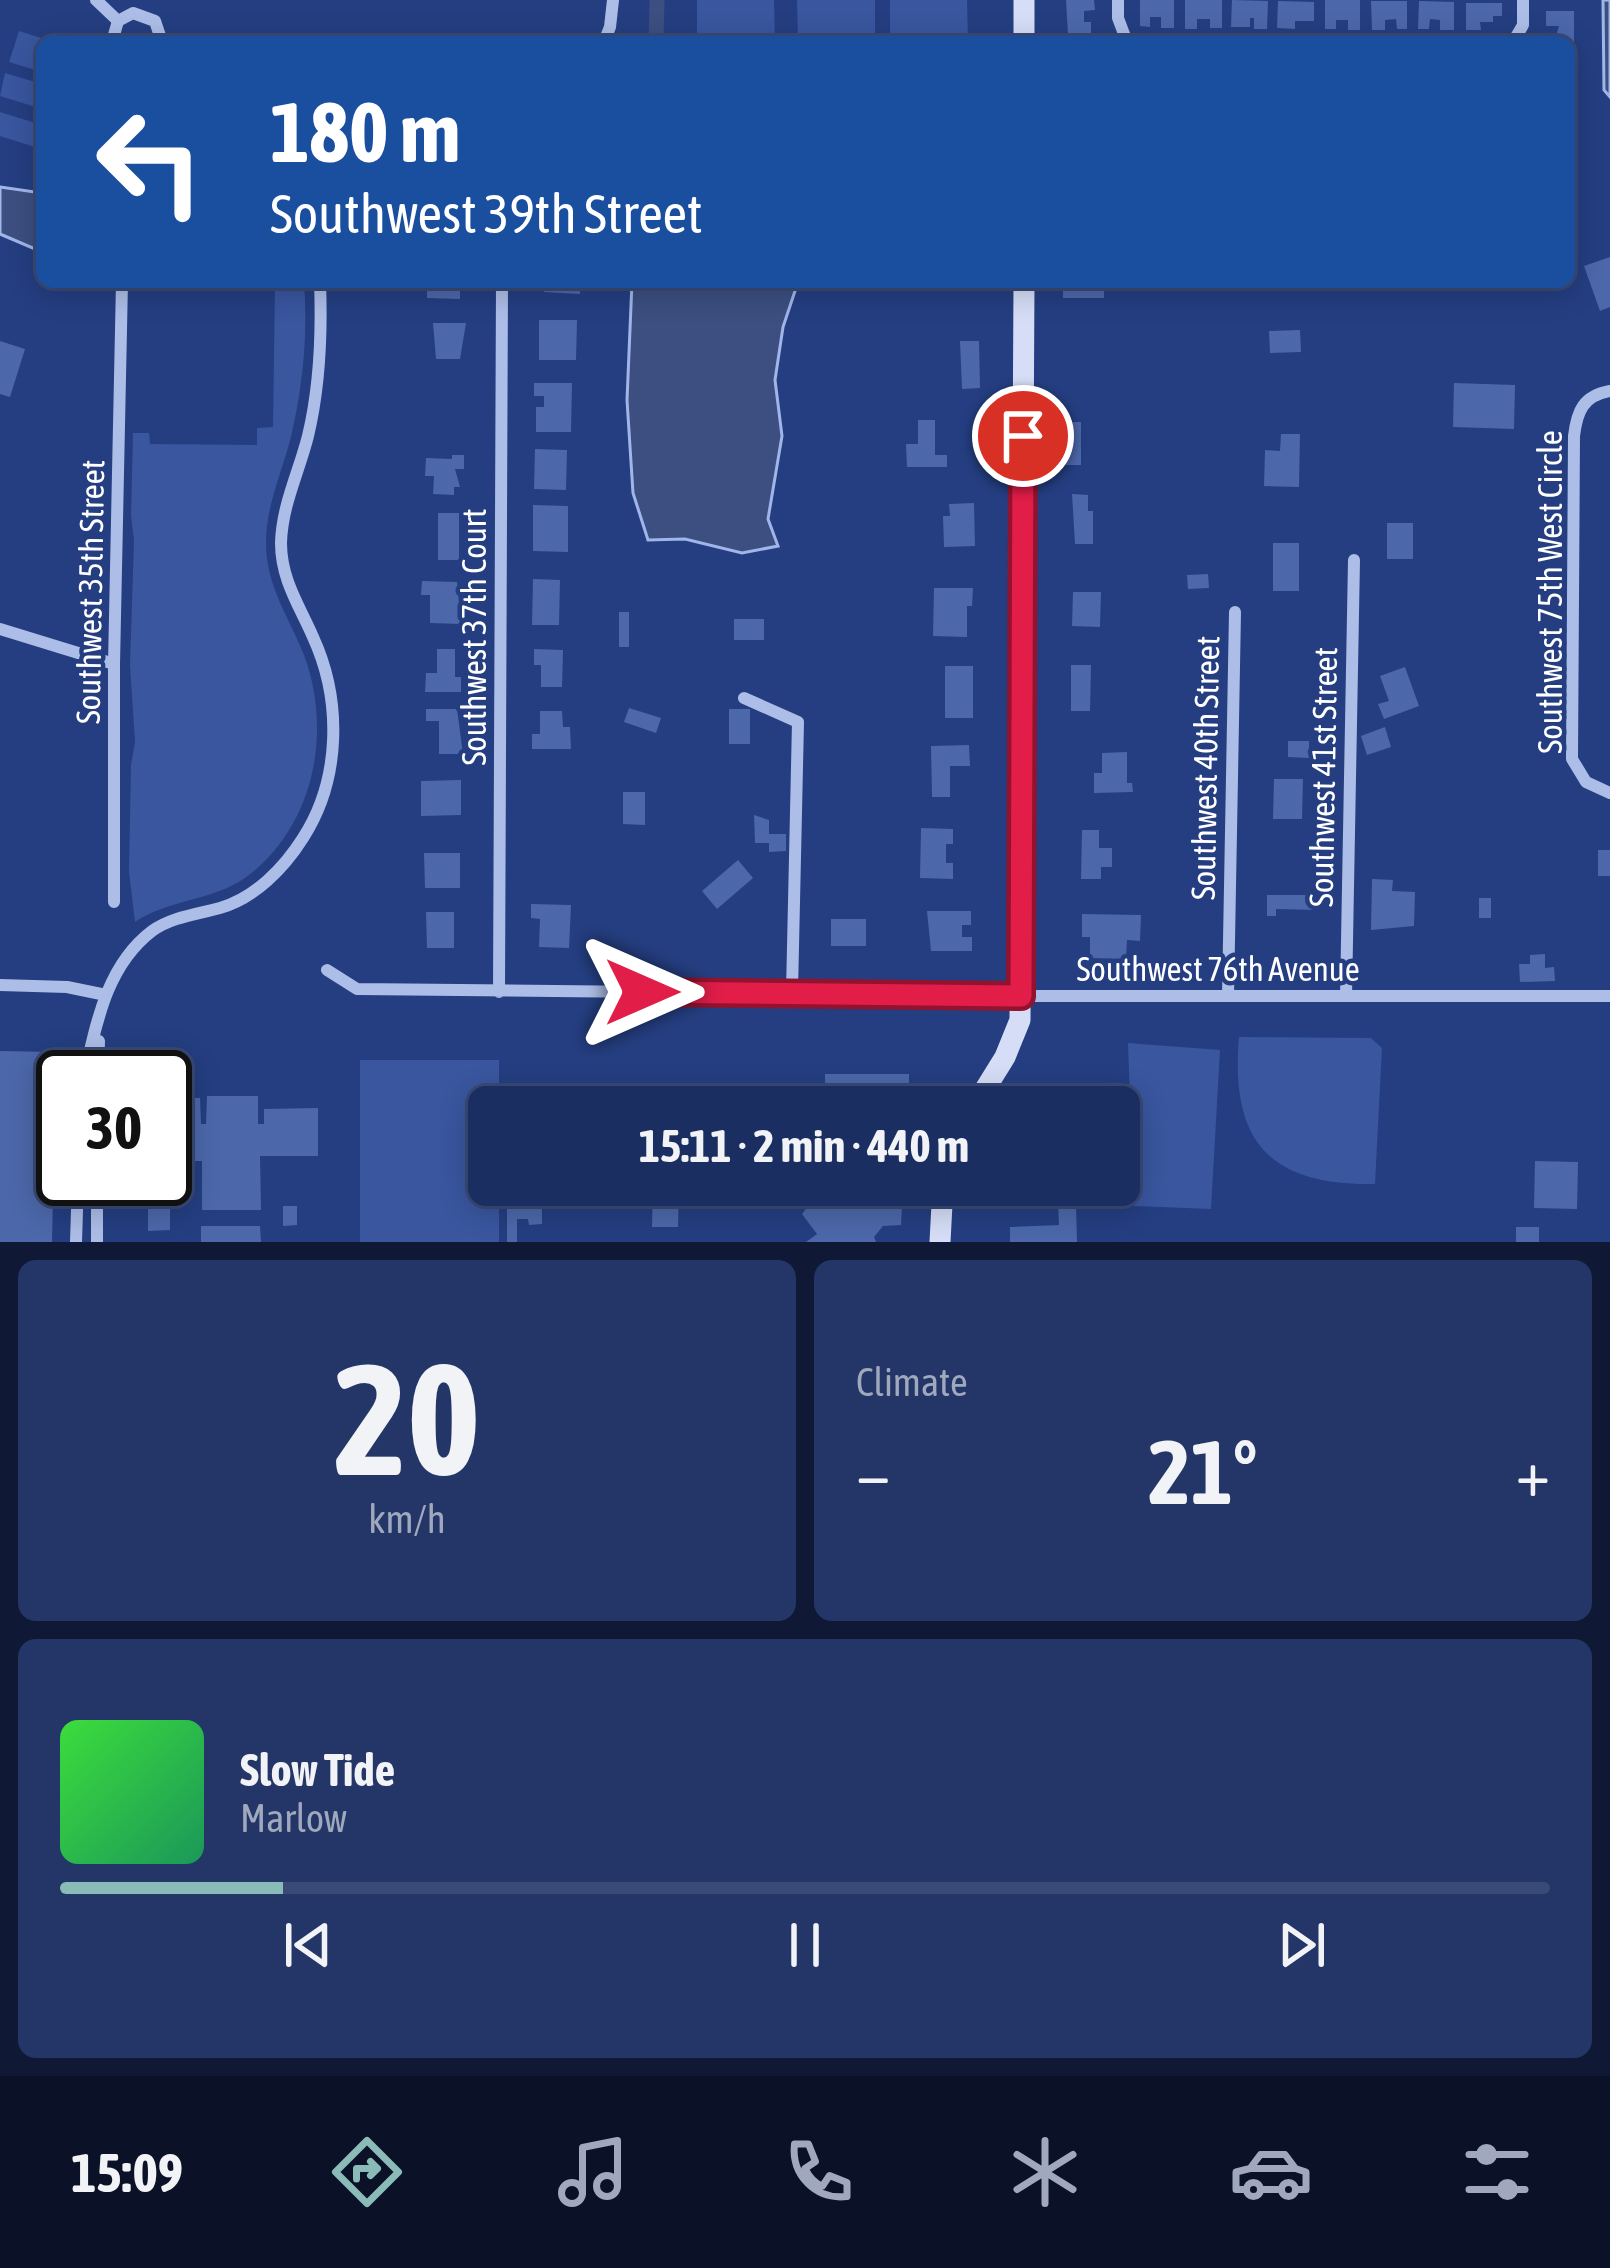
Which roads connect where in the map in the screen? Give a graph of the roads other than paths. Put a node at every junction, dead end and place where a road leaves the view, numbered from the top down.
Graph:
1 (96, 0) edge
2 (613, 0) edge
3 (1024, 0) edge
4 (1118, 0) edge
5 (1523, 0) edge
6 (118, 20) junction
7 (114, 36) edge
8 (161, 36) edge
9 (606, 36) edge
10 (1024, 36) edge
11 (1124, 36) edge
12 (1517, 36) edge
13 (122, 288) edge
14 (320, 288) edge
15 (502, 288) edge
16 (1024, 288) edge
17 (1610, 391) edge
18 (1354, 560) dead end
19 (1234, 612) dead end
20 (0, 629) edge
21 (114, 664) junction
22 (744, 698) dead end
23 (1610, 793) edge
24 (114, 902) dead end
25 (327, 970) dead end
26 (0, 985) edge
27 (500, 992) junction
28 (792, 992) junction
29 (106, 995) junction
30 (1021, 996) junction
31 (1228, 996) junction
32 (1346, 996) junction
33 (1610, 996) edge
34 (100, 1016) junction
35 (91, 1050) edge
36 (99, 1050) edge
37 (987, 1086) edge
38 (77, 1206) edge
39 (97, 1206) edge
40 (943, 1206) edge
41 (76, 1242) edge
42 (97, 1242) edge
43 (940, 1242) edge

1 - 6 street
2 - 9 street
3 - 10 street
4 - 11 street
5 - 12 street
6 - 7 street
6 - 8 street
13 - 21 street, Southwest 35th Street
14 - 29 street
15 - 27 street, Southwest 37th Court
16 - 30 street
17 - 23 street, Southwest 75th West Circle
18 - 32 street, Southwest 41st Street
19 - 31 street, Southwest 40th Street
20 - 21 street
21 - 24 street, Southwest 35th Street
22 - 28 street
25 - 27 street, Southwest 76th Avenue
26 - 29 street
27 - 28 street, Southwest 76th Avenue
28 - 30 street, Southwest 76th Avenue
29 - 34 street
30 - 31 street, Southwest 76th Avenue
30 - 37 street
31 - 32 street, Southwest 76th Avenue
32 - 33 street, Southwest 76th Avenue
34 - 35 street
34 - 36 street
38 - 41 street
39 - 42 street
40 - 43 street

